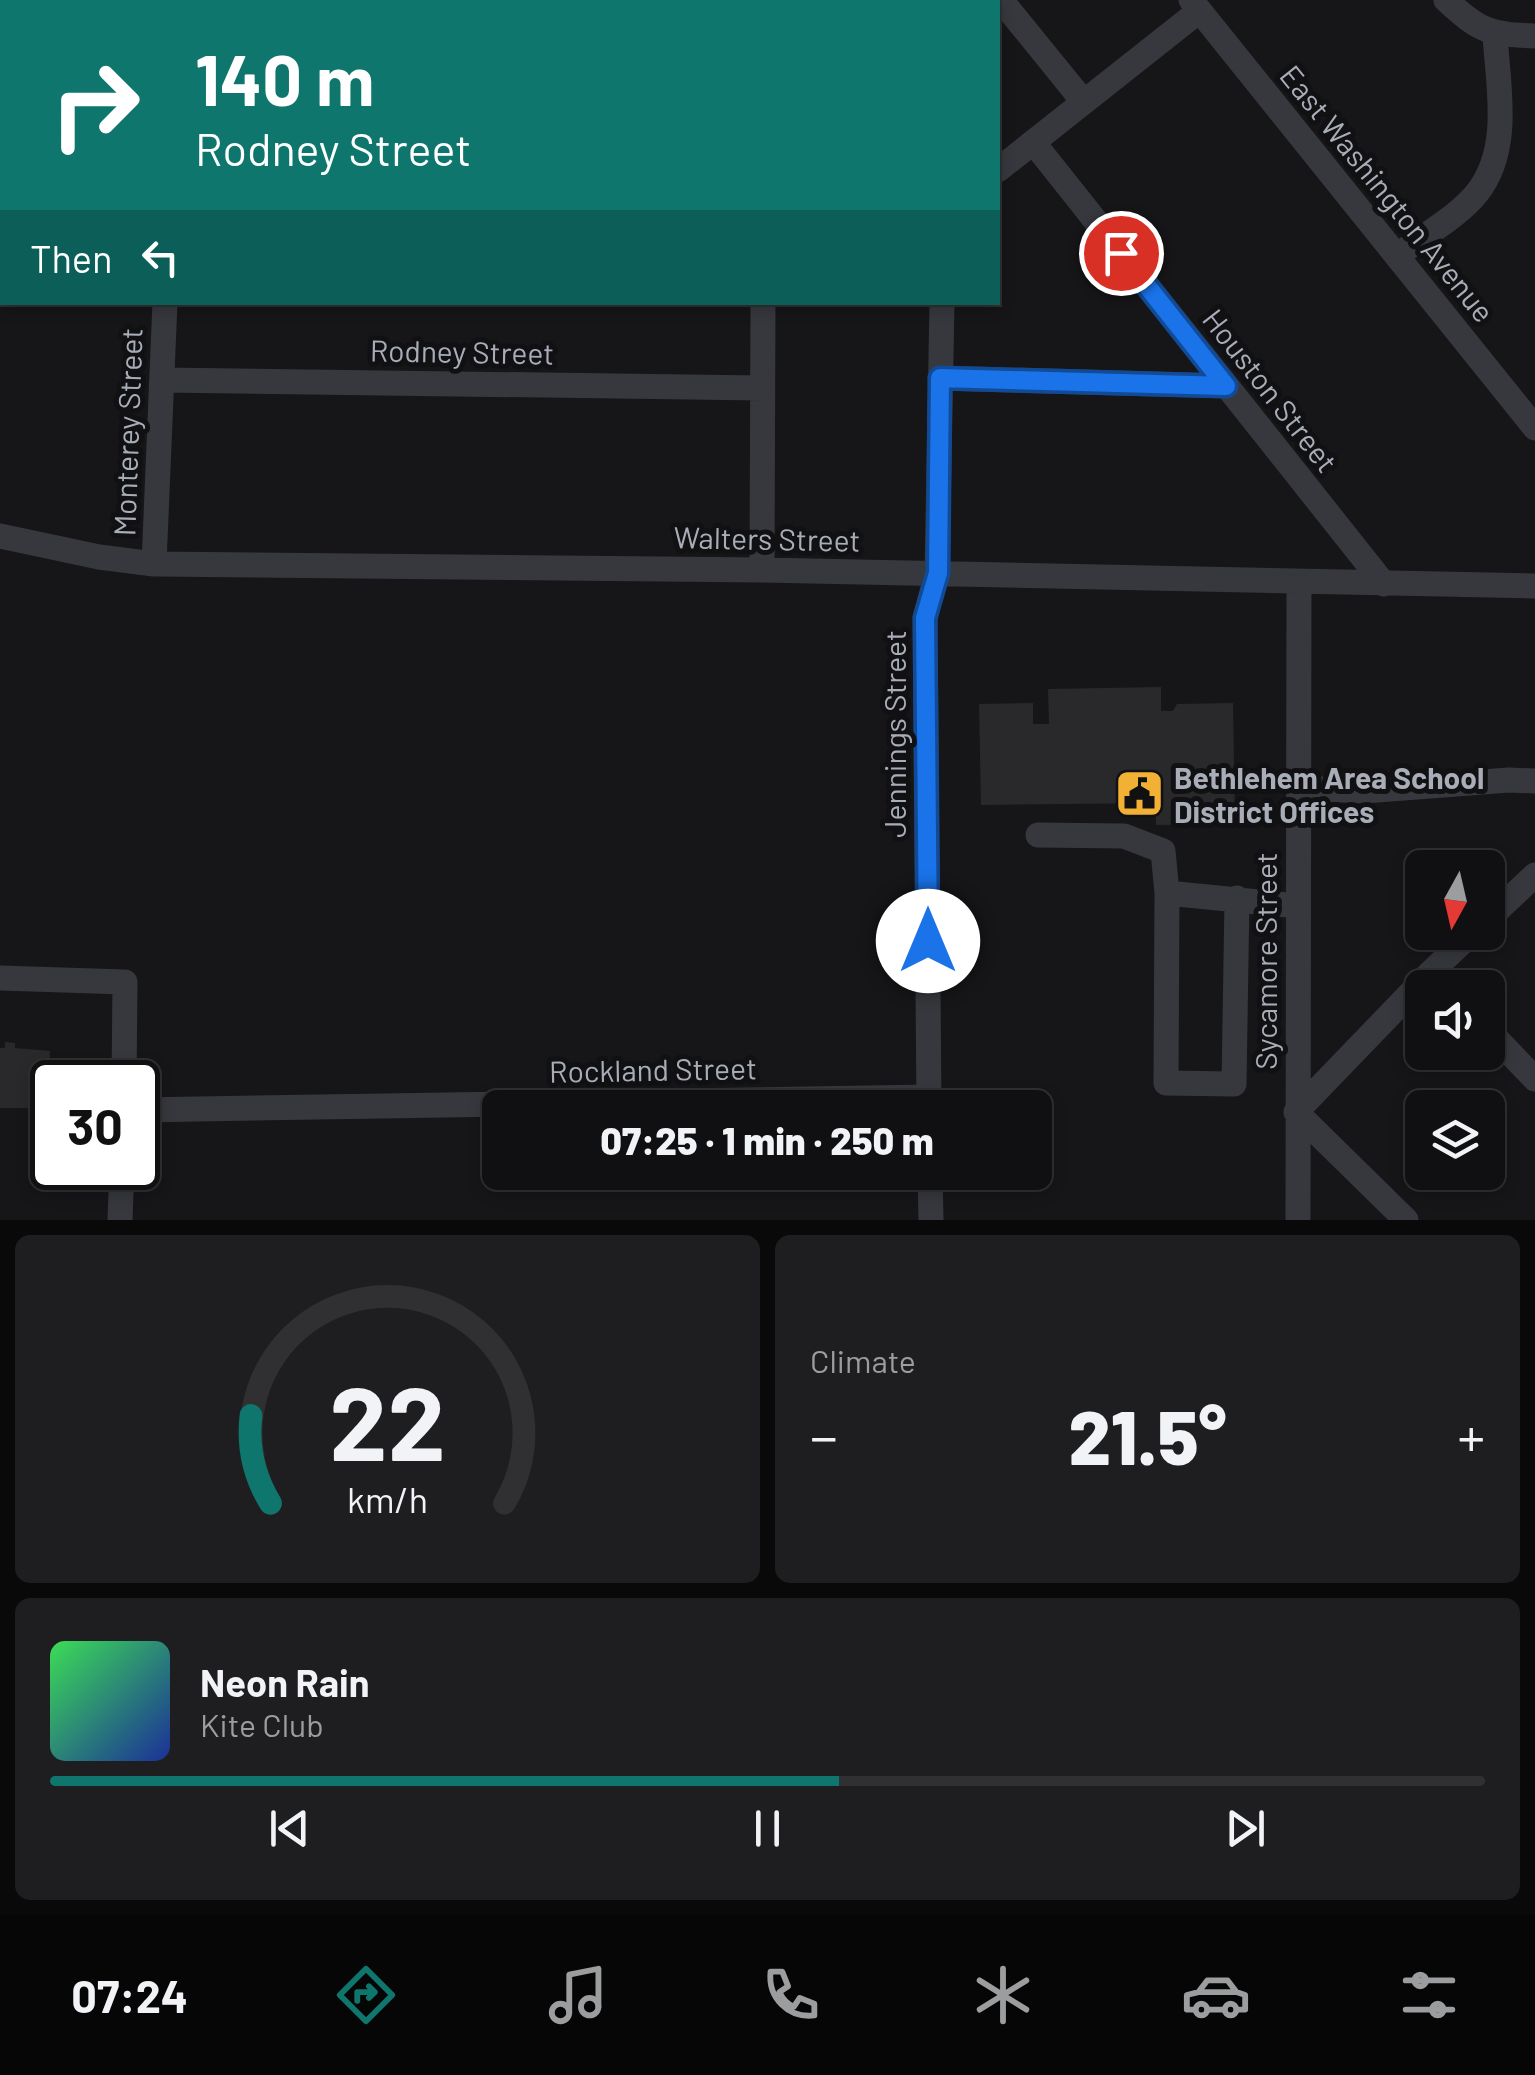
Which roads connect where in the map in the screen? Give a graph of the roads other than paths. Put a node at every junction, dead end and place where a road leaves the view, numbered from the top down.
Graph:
1 (1001, 0) edge
2 (1446, 0) edge
3 (1195, 6) edge
4 (1496, 35) junction
5 (1535, 36) edge
6 (1083, 101) junction
7 (1032, 142) junction
8 (1000, 168) edge
9 (1398, 256) junction
10 (164, 305) edge
11 (763, 305) edge
12 (942, 305) edge
13 (940, 378) junction
14 (162, 380) junction
15 (1226, 386) junction
16 (761, 388) junction
17 (1535, 428) edge
18 (0, 536) edge
19 (154, 564) junction
20 (762, 570) junction
21 (938, 573) junction
22 (1299, 582) junction
23 (1384, 584) junction
24 (1535, 586) edge
25 (1535, 780) edge
26 (1298, 788) junction
27 (1038, 835) dead end
28 (1535, 875) edge
29 (1167, 893) junction
30 (1237, 898) junction
31 (1505, 903) edge
32 (1298, 906) junction
33 (0, 978) edge
34 (1405, 1011) edge
35 (1505, 1048) edge
36 (124, 1060) edge
37 (1535, 1079) edge
38 (929, 1090) edge
39 (482, 1107) edge
40 (160, 1110) edge
41 (1296, 1112) junction
42 (121, 1190) edge
43 (930, 1190) edge
44 (120, 1220) edge
45 (931, 1220) edge
46 (1298, 1220) edge
47 (1406, 1220) edge

1 - 6 street
2 - 4 street
3 - 6 street
3 - 9 street, East Washington Avenue
4 - 5 street
4 - 9 street
6 - 7 street
7 - 8 street
7 - 15 street, Houston Street
9 - 17 street, East Washington Avenue
10 - 14 street, Monterey Street
11 - 16 street
12 - 13 street, Jennings Street
13 - 15 street
13 - 21 street, Jennings Street
14 - 16 street, Rodney Street
14 - 19 street, Monterey Street
15 - 23 street, Houston Street
16 - 20 street
18 - 19 street, Walters Street
19 - 20 street, Walters Street
20 - 21 street, Walters Street
21 - 22 street, Walters Street
21 - 38 street, Jennings Street
22 - 23 street, Walters Street
22 - 26 street, Sycamore Street
23 - 24 street, Walters Street
25 - 26 street
26 - 32 street, Sycamore Street
27 - 29 street
28 - 31 street
29 - 30 street
29 - 30 street
30 - 32 street
32 - 41 street, Sycamore Street
33 - 36 street
34 - 41 street
35 - 37 street
39 - 40 street, Rockland Street
41 - 46 street, Sycamore Street
41 - 47 street
42 - 44 street
43 - 45 street

